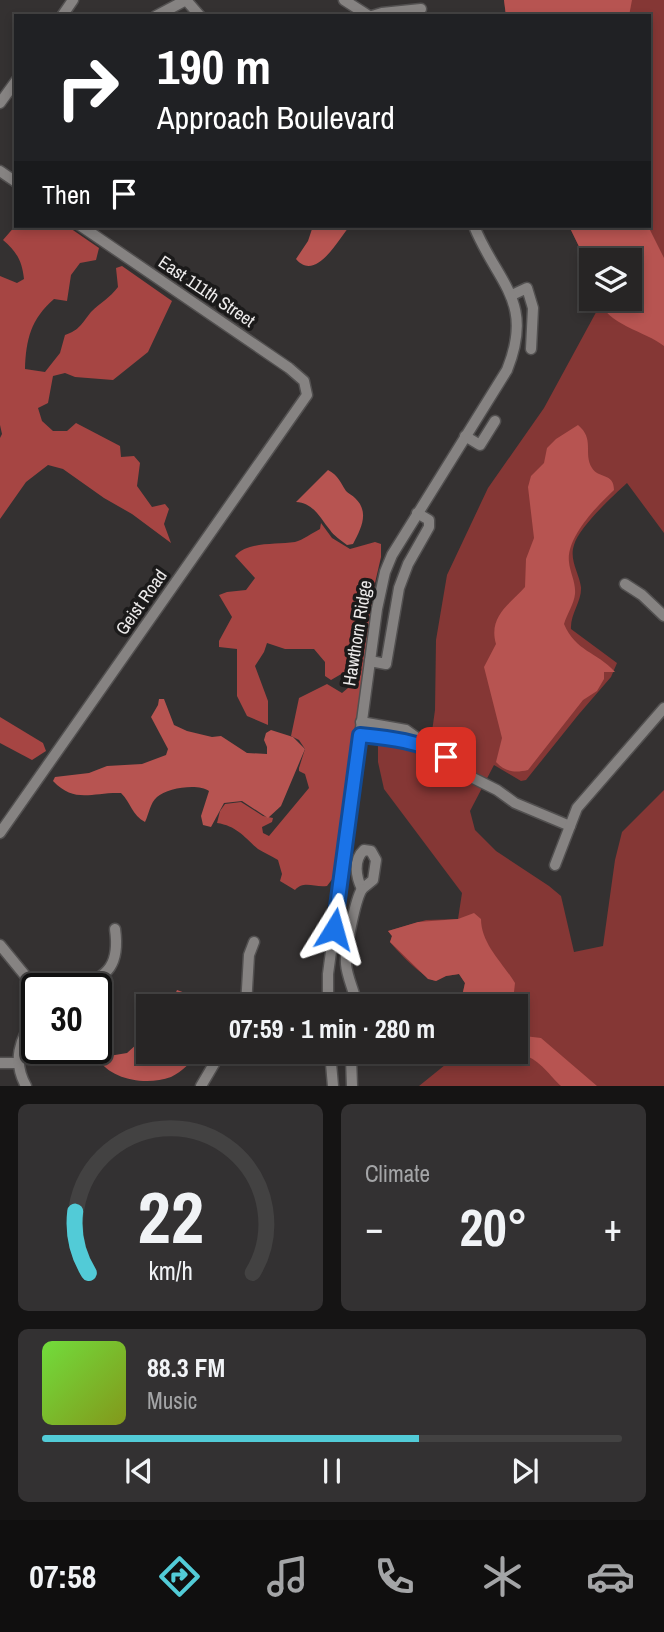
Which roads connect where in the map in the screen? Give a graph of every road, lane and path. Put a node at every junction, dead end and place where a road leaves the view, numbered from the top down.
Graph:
1 (186, 0) edge
2 (344, 0) edge
3 (422, 8) edge
4 (160, 14) edge
5 (198, 14) edge
6 (368, 14) edge
7 (378, 14) edge
8 (14, 84) edge
9 (0, 103) edge
10 (84, 228) edge
11 (475, 228) edge
12 (512, 295) junction
13 (531, 349) dead end
14 (307, 390) joint
15 (495, 421) dead end
16 (465, 436) junction
17 (417, 513) junction
18 (625, 584) dead end
19 (664, 617) edge
20 (370, 662) junction
21 (664, 708) edge
22 (361, 722) junction
23 (360, 735) junction
24 (429, 747) junction
25 (570, 826) junction
26 (0, 833) edge
27 (555, 865) dead end
28 (362, 889) dead end
29 (337, 912) junction
30 (354, 915) junction
31 (115, 929) dead end
32 (334, 929) junction
33 (351, 932) junction
34 (254, 942) dead end
35 (0, 945) edge
36 (23, 973) edge
37 (104, 973) edge
38 (247, 994) edge
39 (328, 994) edge
40 (354, 994) edge
41 (21, 1048) edge
42 (0, 1063) edge
43 (19, 1063) junction
44 (214, 1064) edge
45 (331, 1064) edge
46 (351, 1064) edge
47 (203, 1085) edge
48 (26, 1086) edge
49 (333, 1086) edge
50 (352, 1086) edge

1 - 4 street
1 - 5 street
2 - 6 street
3 - 7 street
8 - 9 street
10 - 14 street, East 111th Street
11 - 12 street, Hawthorn Ridge
12 - 13 street
12 - 16 street, Hawthorn Ridge
14 - 26 street, Geist Road
15 - 16 street
16 - 17 street, Hawthorn Ridge
17 - 20 street, Hawthorn Ridge
17 - 20 street
18 - 19 street
20 - 22 street, Hawthorn Ridge
21 - 25 street
22 - 23 street, Hawthorn Ridge
22 - 24 street
23 - 24 street
23 - 29 street, Hawthorn Ridge
24 - 25 street
25 - 27 street
28 - 30 street
29 - 30 street
29 - 32 street, Hawthorn Ridge
30 - 33 street
31 - 37 street
32 - 33 street
32 - 39 street, Hawthorn Ridge
33 - 40 street
34 - 38 street
35 - 36 street
41 - 43 street
42 - 43 street
43 - 48 street
44 - 47 street
45 - 49 street
46 - 50 street

